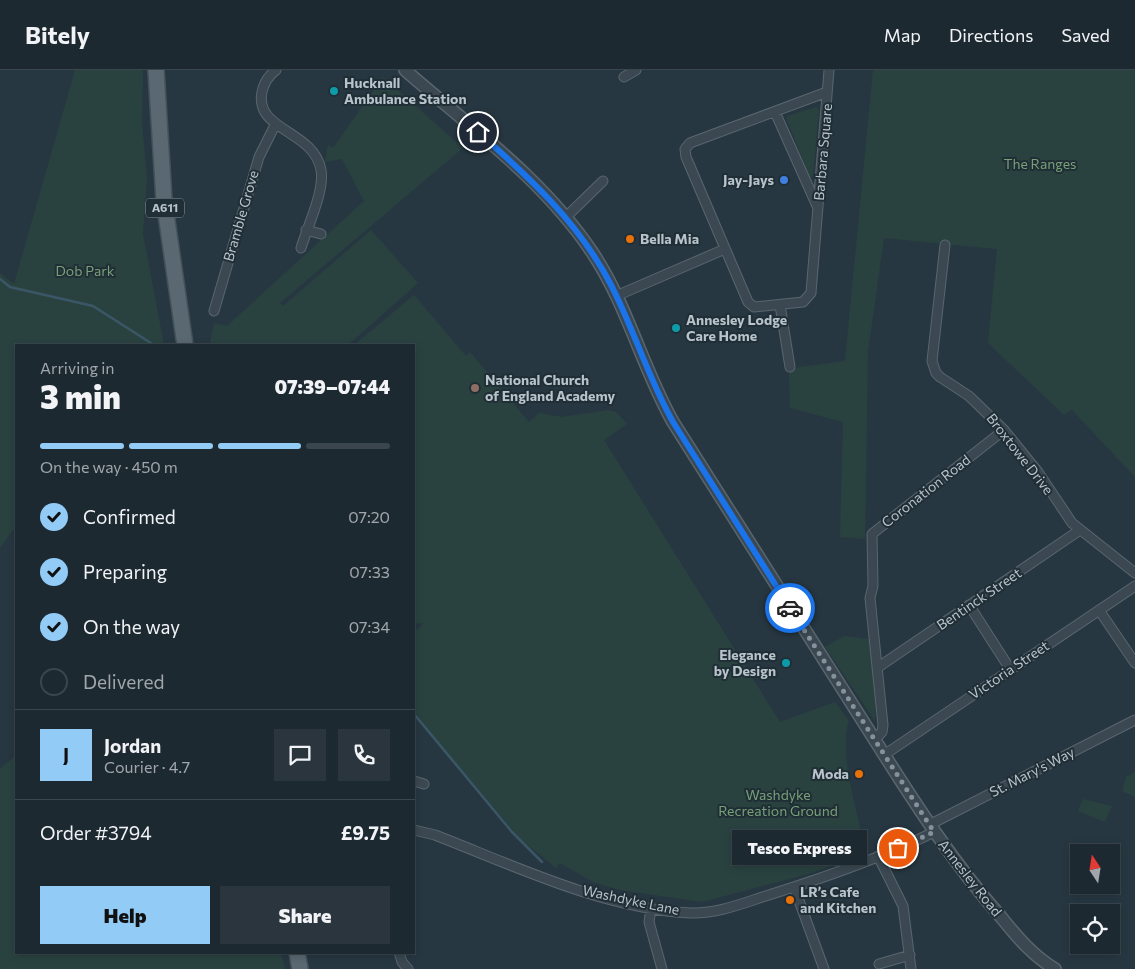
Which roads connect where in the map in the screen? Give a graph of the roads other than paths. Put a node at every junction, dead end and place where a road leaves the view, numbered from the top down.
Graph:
1 (156, 70) edge
2 (276, 70) edge
3 (406, 70) edge
4 (636, 70) edge
5 (829, 70) edge
6 (624, 77) dead end
7 (828, 92) junction
8 (775, 112) junction
9 (275, 125) junction
10 (603, 181) dead end
11 (818, 208) junction
12 (566, 217) junction
13 (306, 230) junction
14 (321, 234) dead end
15 (945, 245) dead end
16 (300, 248) dead end
17 (725, 249) junction
18 (616, 296) junction
19 (780, 305) junction
20 (214, 311) dead end
21 (186, 344) edge
22 (790, 367) dead end
23 (1004, 430) junction
24 (1080, 530) junction
25 (1135, 573) edge
26 (1135, 586) edge
27 (969, 605) junction
28 (1099, 610) junction
29 (1135, 663) edge
30 (877, 668) junction
31 (1010, 670) junction
32 (1135, 720) edge
33 (874, 740) junction
34 (884, 755) junction
35 (415, 782) edge
36 (424, 784) dead end
37 (931, 828) junction
38 (415, 830) edge
39 (878, 856) junction
40 (794, 887) junction
41 (651, 908) junction
42 (297, 954) edge
43 (400, 954) edge
44 (910, 955) junction
45 (879, 964) dead end
46 (300, 969) edge
47 (408, 969) edge
48 (662, 969) edge
49 (824, 969) edge
50 (911, 969) edge
51 (1055, 969) edge

1 - 21 main road, A611
2 - 9 street
3 - 12 street, Annesley Road
4 - 6 street
5 - 7 street
7 - 8 street, Barbara Square
7 - 11 street, Barbara Square
8 - 11 street, Barbara Square
8 - 17 street, Barbara Square
9 - 13 street
9 - 20 street, Bramble Grove
10 - 12 street
11 - 19 street, Barbara Square
12 - 18 street, Annesley Road
13 - 14 street
13 - 16 street
15 - 23 street, Broxtowe Drive
17 - 18 street
17 - 19 street, Barbara Square
18 - 33 street, Annesley Road
19 - 22 street
23 - 24 street, Broxtowe Drive
23 - 30 street, Coronation Road
24 - 25 street, Broxtowe Drive
24 - 27 street, Bentinck Street
26 - 28 street, Victoria Street
27 - 30 street, Bentinck Street
27 - 31 street
28 - 29 street
28 - 31 street, Victoria Street
30 - 33 street, Coronation Road
31 - 34 street, Victoria Street
32 - 37 street, St. Mary's Way
33 - 34 street, Annesley Road
34 - 37 street, Annesley Road
35 - 36 street
37 - 39 street, Washdyke Lane
37 - 51 street, Annesley Road
38 - 41 street, Washdyke Lane
39 - 40 street, Washdyke Lane
39 - 44 street
40 - 41 street, Washdyke Lane
40 - 49 street
41 - 48 street
42 - 46 main road
43 - 47 street
44 - 45 street
44 - 50 street

